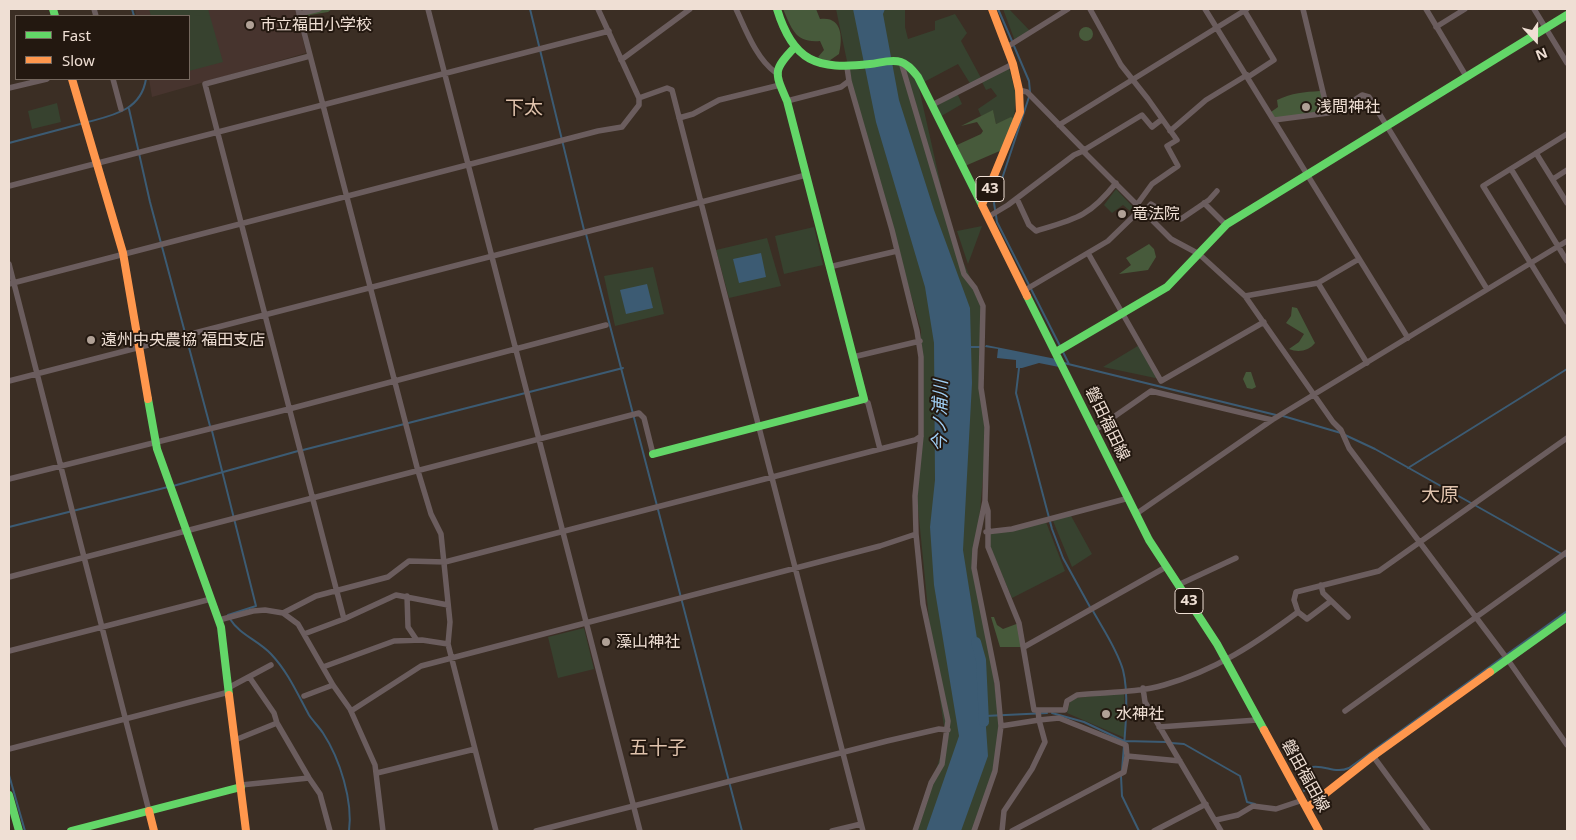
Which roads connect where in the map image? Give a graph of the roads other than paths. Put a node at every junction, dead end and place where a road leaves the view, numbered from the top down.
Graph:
1 (319, 9) edge
2 (428, 9) edge
3 (598, 9) edge
4 (690, 9) edge
5 (736, 9) edge
6 (777, 9) edge
7 (992, 9) edge
8 (1068, 9) edge
9 (1090, 9) edge
10 (1205, 9) edge
11 (1303, 9) edge
12 (1426, 9) edge
13 (1465, 9) edge
14 (1534, 9) edge
15 (1245, 10) edge
16 (299, 11) edge
17 (1567, 15) edge
18 (1436, 27) junction
19 (1216, 28) junction
20 (1546, 28) junction
21 (609, 32) junction
22 (1007, 46) junction
23 (794, 48) junction
24 (310, 56) junction
25 (621, 60) junction
26 (898, 61) junction
27 (1567, 63) edge
28 (1013, 64) junction
29 (847, 67) junction
30 (775, 72) junction
31 (445, 74) junction
32 (1247, 76) junction
33 (1466, 76) junction
34 (1132, 79) junction
35 (43, 80) edge
36 (72, 80) edge
37 (113, 80) edge
38 (849, 81) junction
39 (780, 85) junction
40 (9, 88) edge
41 (1020, 90) junction
42 (639, 98) junction
43 (787, 101) junction
44 (323, 105) junction
45 (932, 105) junction
46 (121, 109) dead end
47 (1328, 112) junction
48 (679, 118) junction
49 (1161, 120) junction
50 (1274, 120) junction
51 (1059, 125) junction
52 (1386, 126) junction
53 (1170, 131) junction
54 (218, 132) junction
55 (1567, 134) edge
56 (1085, 152) junction
57 (1536, 154) junction
58 (97, 163) junction
59 (469, 165) junction
60 (1511, 169) junction
61 (1567, 170) edge
62 (806, 175) junction
63 (1307, 175) junction
64 (1552, 179) junction
65 (1116, 183) junction
66 (9, 186) edge
67 (1216, 191) dead end
68 (347, 196) junction
69 (1017, 198) junction
70 (700, 202) junction
71 (1204, 203) junction
72 (1567, 203) edge
73 (982, 205) junction
74 (1140, 210) junction
75 (988, 217) junction
76 (241, 224) junction
77 (1226, 225) junction
78 (1567, 241) edge
79 (1558, 246) junction
80 (897, 251) junction
81 (1088, 253) junction
82 (123, 254) junction
83 (1199, 254) junction
84 (492, 256) junction
85 (1359, 259) junction
86 (1567, 261) edge
87 (1530, 263) junction
88 (9, 264) edge
89 (829, 267) junction
90 (11, 283) edge
91 (1318, 283) junction
92 (370, 287) junction
93 (1487, 289) junction
94 (1025, 290) junction
95 (1245, 296) junction
96 (1122, 313) junction
97 (265, 314) junction
98 (1264, 322) junction
99 (1567, 322) edge
100 (606, 325) dead end
101 (1408, 338) junction
102 (920, 342) junction
103 (140, 346) junction
104 (517, 349) junction
105 (1056, 352) junction
106 (853, 357) junction
107 (1367, 363) junction
108 (37, 374) junction
109 (9, 381) edge
110 (396, 381) junction
111 (1314, 395) junction
112 (864, 399) junction
113 (289, 409) junction
114 (1272, 420) junction
115 (759, 427) junction
116 (1095, 430) junction
117 (921, 436) junction
118 (1567, 438) edge
119 (539, 440) junction
120 (156, 442) junction
121 (880, 448) junction
122 (653, 454) joint
123 (60, 466) junction
124 (418, 471) junction
125 (771, 476) junction
126 (9, 478) edge
127 (312, 498) junction
128 (1128, 498) junction
129 (985, 501) junction
130 (1136, 514) junction
131 (562, 530) junction
132 (186, 531) junction
133 (986, 532) junction
134 (916, 534) junction
135 (1420, 543) junction
136 (1567, 552) edge
137 (84, 558) junction
138 (1236, 558) dead end
139 (445, 562) junction
140 (1166, 567) junction
141 (795, 568) junction
142 (9, 577) edge
143 (1178, 585) junction
144 (1321, 585) junction
145 (335, 590) junction
146 (407, 596) junction
147 (211, 599) junction
148 (1330, 601) junction
149 (448, 605) junction
150 (1298, 612) junction
151 (283, 613) junction
152 (1348, 617) dead end
153 (1476, 617) junction
154 (1567, 618) edge
155 (344, 619) junction
156 (219, 620) junction
157 (586, 622) junction
158 (102, 627) junction
159 (304, 634) junction
160 (416, 640) junction
161 (448, 644) junction
162 (1024, 647) junction
163 (9, 651) edge
164 (451, 658) junction
165 (1226, 660) junction
166 (1508, 660) junction
167 (272, 664) dead end
168 (323, 667) junction
169 (250, 678) junction
170 (333, 685) junction
171 (1143, 688) junction
172 (229, 690) junction
173 (304, 696) dead end
174 (1038, 710) junction
175 (351, 711) junction
176 (1345, 711) dead end
177 (126, 718) junction
178 (1039, 720) junction
179 (1257, 720) junction
180 (277, 722) junction
181 (1001, 726) junction
182 (1159, 727) junction
183 (948, 730) junction
184 (235, 740) junction
185 (1567, 745) edge
186 (475, 748) junction
187 (9, 749) edge
188 (842, 753) junction
189 (1126, 756) junction
190 (1374, 756) junction
191 (1180, 761) junction
192 (377, 773) junction
193 (309, 778) junction
194 (241, 786) junction
195 (9, 795) edge
196 (1303, 800) junction
197 (1206, 804) junction
198 (634, 806) junction
199 (1307, 808) junction
200 (149, 811) junction
201 (1216, 820) junction
202 (861, 824) junction
203 (19, 831) edge
204 (71, 831) edge
205 (154, 831) edge
206 (246, 831) edge
207 (330, 831) edge
208 (383, 831) edge
209 (496, 831) edge
210 (536, 831) edge
211 (640, 831) edge
212 (832, 831) edge
213 (862, 831) edge
214 (915, 831) edge
215 (974, 831) edge
216 (1002, 831) edge
217 (1012, 831) edge
218 (1154, 831) edge
219 (1221, 831) edge
220 (1319, 831) edge
221 (1428, 831) edge

1 - 16 street
2 - 31 street
3 - 21 street
4 - 25 street
5 - 30 street
6 - 23 street
7 - 22 street, 43
8 - 22 street
9 - 34 street
10 - 19 street
11 - 47 street
12 - 18 street
13 - 18 street
14 - 20 street
15 - 19 street
15 - 32 street
16 - 24 street
17 - 20 street
18 - 33 street
19 - 32 street
19 - 34 street
20 - 27 street
20 - 33 street
21 - 25 street
21 - 31 street
22 - 28 street, 43
23 - 29 street
23 - 30 street
24 - 44 street
24 - 54 street
25 - 42 street
26 - 29 street
26 - 45 street, 磐田福田線
26 - 129 street
28 - 41 street, 43
28 - 45 street
29 - 38 street
30 - 39 street
31 - 44 street
31 - 59 street
32 - 50 street
32 - 53 street
33 - 52 street
34 - 49 street
34 - 51 street
35 - 40 street
36 - 58 street
37 - 46 street
38 - 43 street
38 - 80 street
39 - 43 street
39 - 48 street
41 - 51 street
41 - 73 street, 43
42 - 48 street
42 - 59 street
43 - 62 street
44 - 54 street
44 - 68 street
45 - 73 street, 磐田福田線
47 - 50 street
47 - 52 street
48 - 70 street
49 - 53 street
49 - 56 street
50 - 63 street
51 - 56 street
52 - 63 street
52 - 93 street
53 - 74 street
54 - 58 street
54 - 76 street
55 - 57 street
56 - 65 street
56 - 69 street
57 - 60 street
57 - 64 street
58 - 66 street
58 - 82 street
59 - 68 street
59 - 84 street
60 - 79 street
60 - 87 street
61 - 64 street
62 - 70 street
62 - 89 street
63 - 77 street
63 - 85 street
64 - 72 street
65 - 69 street
65 - 74 street
67 - 71 street
68 - 76 street
68 - 92 street
69 - 75 street
70 - 84 street
70 - 115 street
71 - 74 street
71 - 77 street
73 - 75 street, 磐田福田線 / 43
74 - 81 street
74 - 83 street
75 - 94 street, 磐田福田線 / 43
76 - 82 street
76 - 97 street
77 - 83 street
78 - 79 street
79 - 86 street
79 - 87 street
80 - 89 street
80 - 102 street
81 - 94 street
81 - 96 street
82 - 90 street
82 - 103 street
83 - 95 street
83 - 96 street
84 - 92 street
84 - 104 street
85 - 91 street
85 - 101 street
87 - 93 street
87 - 99 street
88 - 90 street
89 - 106 street
90 - 108 street
91 - 95 street
91 - 107 street
92 - 97 street
92 - 110 street
93 - 101 street
94 - 105 street, 磐田福田線 / 43
95 - 98 street
96 - 98 street
96 - 105 street
97 - 103 street
97 - 113 street
98 - 111 street
100 - 104 street
101 - 107 street
102 - 106 street
102 - 117 street
103 - 108 street
103 - 120 street
104 - 110 street
104 - 119 street
105 - 116 street, 磐田福田線 / 43
106 - 112 street
107 - 111 street
108 - 109 street
108 - 123 street
110 - 113 street
110 - 124 street
111 - 114 street
111 - 135 street
112 - 115 street
112 - 121 street
113 - 120 street
113 - 127 street
114 - 116 street
114 - 130 street
115 - 122 street
115 - 125 street
116 - 128 street, 磐田福田線 / 43
117 - 121 street
117 - 134 street
118 - 135 street
119 - 122 street
119 - 124 street
119 - 131 street
120 - 123 street
120 - 132 street
121 - 125 street
123 - 126 street
123 - 137 street
124 - 127 street
124 - 139 street
125 - 131 street
125 - 141 street
127 - 132 street
127 - 145 street
128 - 130 street, 磐田福田線 / 43
128 - 133 street
129 - 133 street
129 - 181 street
130 - 140 street, 磐田福田線 / 43
131 - 139 street
131 - 157 street
132 - 137 street
132 - 147 street
133 - 162 street
134 - 141 street
134 - 183 street
135 - 144 street
135 - 153 street
136 - 153 street
137 - 142 street
137 - 158 street
138 - 143 street
139 - 145 street
139 - 149 street
140 - 143 street, 磐田福田線 / 43
140 - 162 street
141 - 157 street
141 - 188 street
143 - 165 street, 磐田福田線 / 43
144 - 148 street
144 - 150 street
145 - 151 street
145 - 155 street
146 - 149 street
146 - 155 street
146 - 160 street
147 - 156 street
147 - 158 street
148 - 150 street
148 - 152 street
149 - 161 street
150 - 165 street
151 - 156 street
151 - 159 street
153 - 166 street
153 - 176 street
154 - 166 street
155 - 159 street
156 - 172 street
157 - 164 street
157 - 198 street
158 - 163 street
158 - 177 street
159 - 168 street
160 - 161 street
160 - 168 street
161 - 164 street
162 - 174 street
164 - 175 street
164 - 186 street
165 - 171 street
165 - 179 street, 磐田福田線 / 43
166 - 185 street
166 - 190 street
167 - 169 street
168 - 170 street
169 - 172 street
169 - 180 street
170 - 173 street
170 - 175 street
171 - 174 street
171 - 182 street
172 - 177 street
172 - 184 street
174 - 178 street
175 - 192 street
177 - 187 street
177 - 200 street
178 - 181 street
178 - 189 street
178 - 216 street
179 - 182 street
179 - 196 street, 磐田福田線 / 43
180 - 184 street
180 - 193 street
181 - 215 street
182 - 191 street
183 - 188 street
183 - 214 street
184 - 194 street
186 - 192 street
186 - 209 street
188 - 198 street
188 - 202 street
189 - 191 street
189 - 217 street
190 - 199 street
190 - 221 street
191 - 197 street
192 - 208 street
193 - 194 street
193 - 207 street
194 - 200 street
194 - 206 street
195 - 203 street
196 - 199 street, 磐田福田線 / 43
196 - 201 street
197 - 201 street
197 - 218 street
198 - 210 street
198 - 211 street
199 - 220 street, 磐田福田線 / 43
200 - 204 street
200 - 205 street
201 - 219 street
202 - 212 street
202 - 213 street

